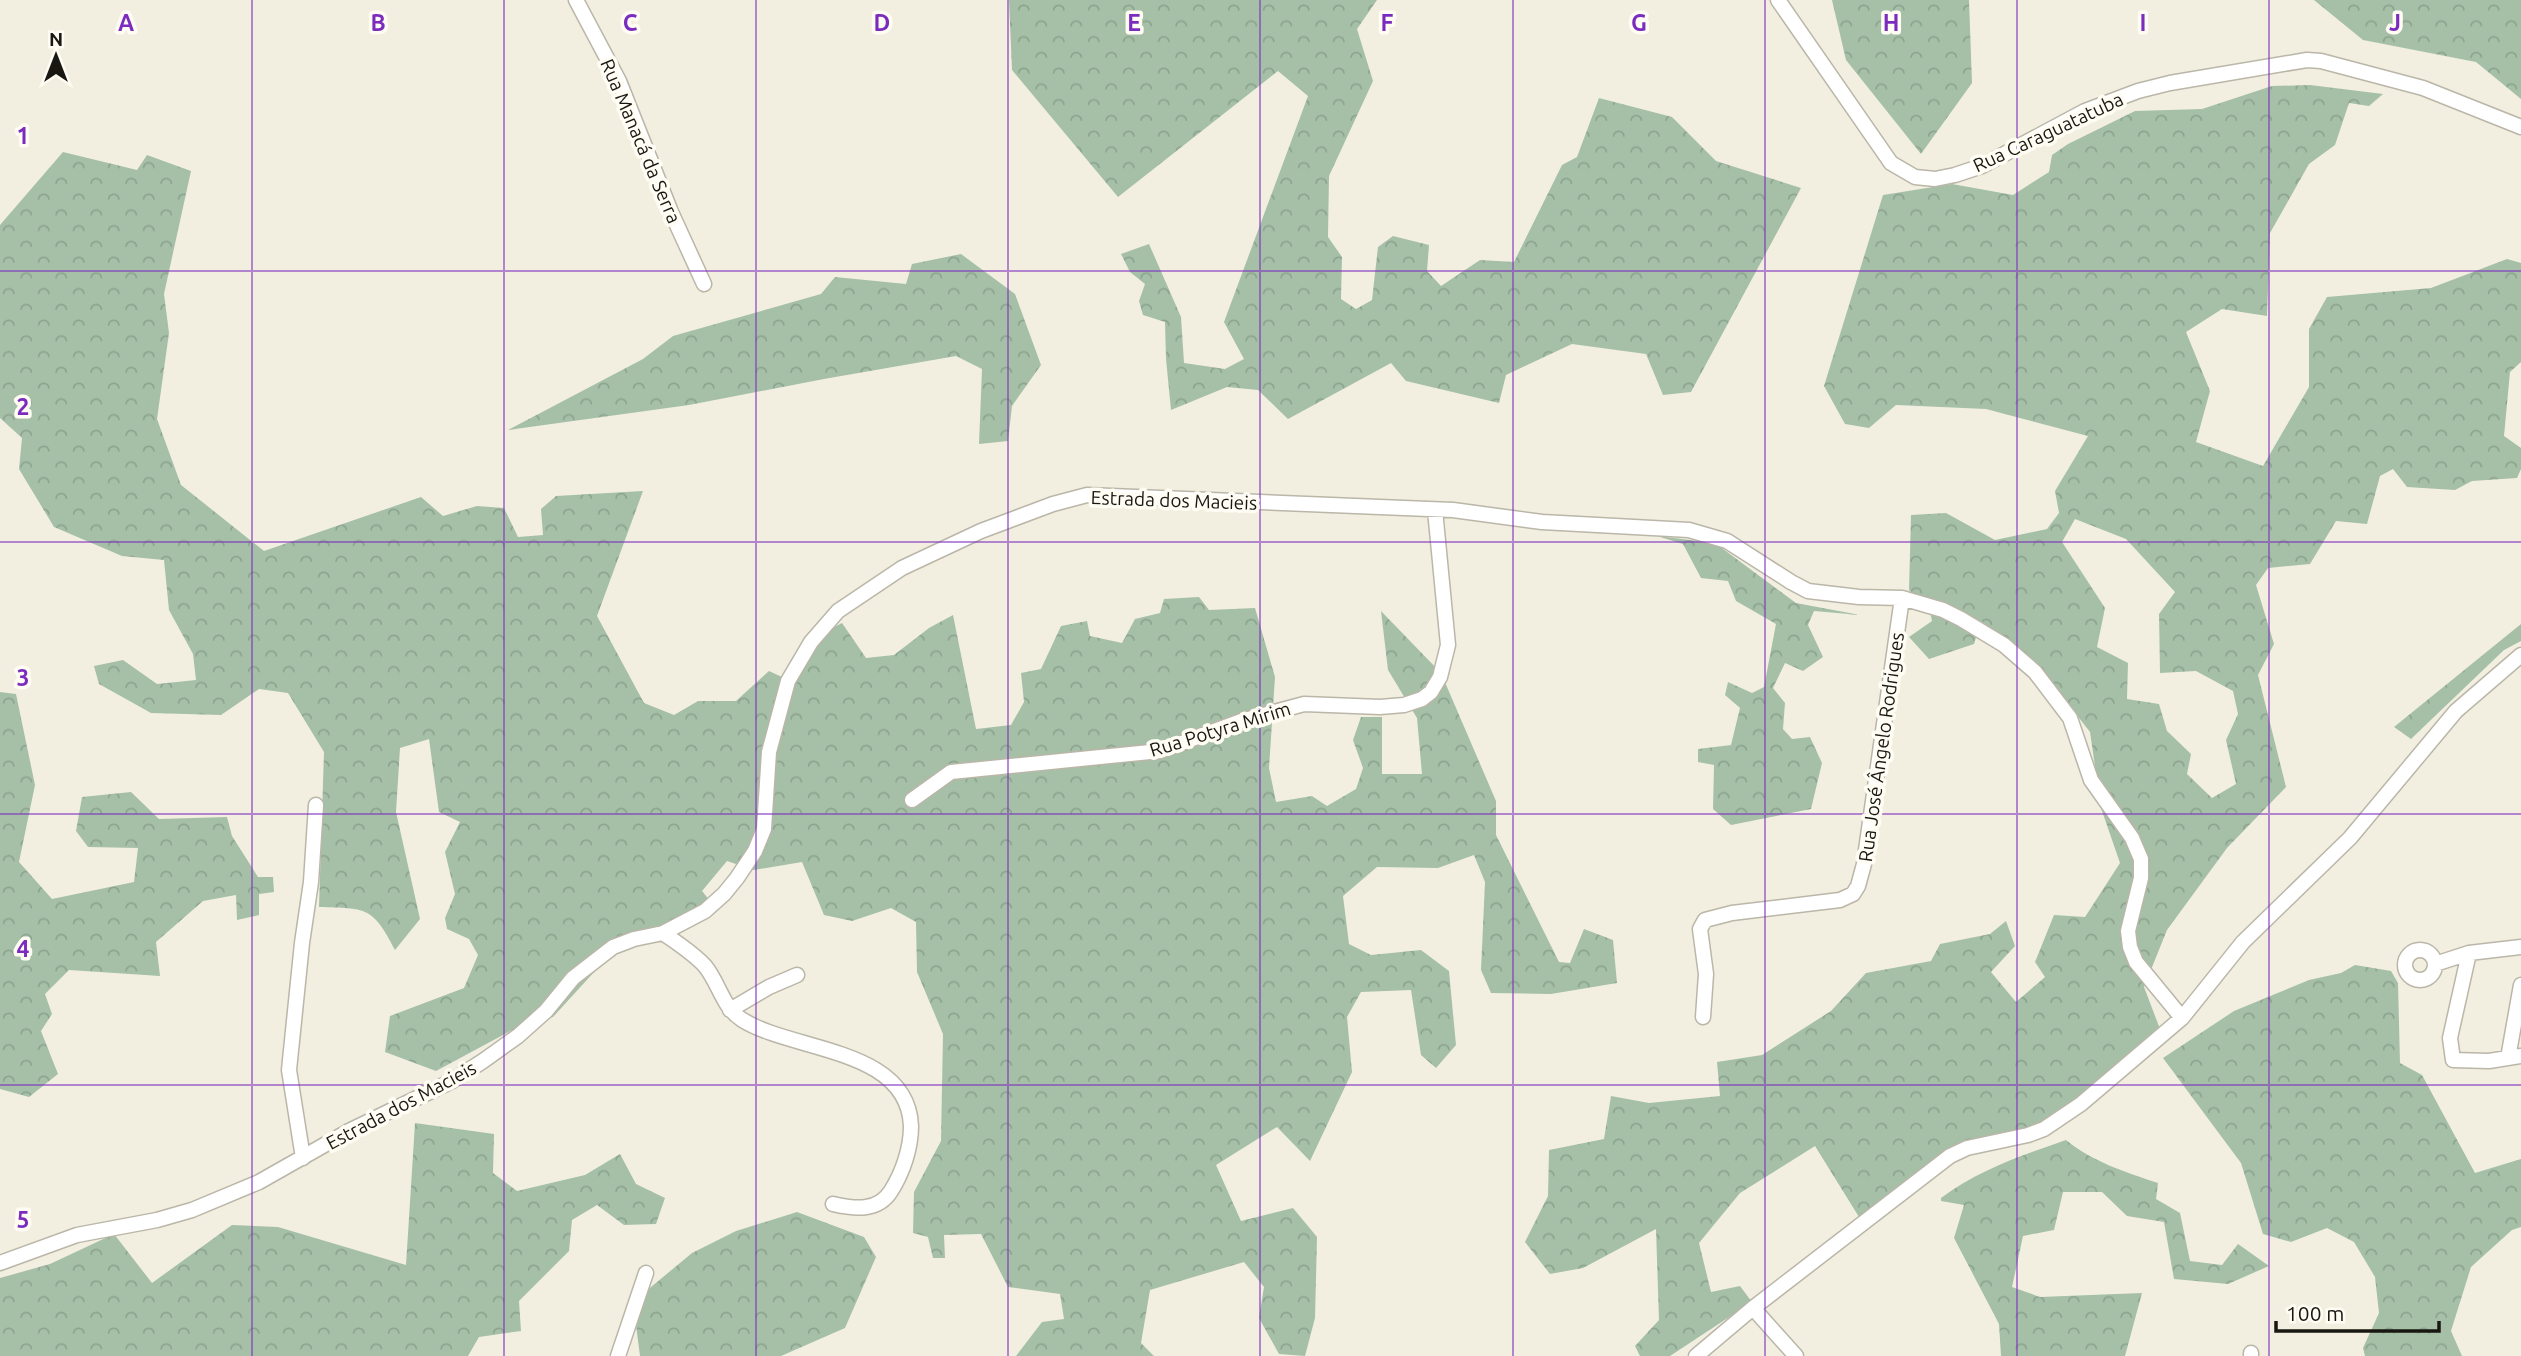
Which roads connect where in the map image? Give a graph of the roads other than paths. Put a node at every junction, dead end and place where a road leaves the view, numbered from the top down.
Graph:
1 (576, 0) edge
2 (1778, 0) edge
3 (2521, 127) edge
4 (704, 284) dead end
5 (1435, 510) junction
6 (1902, 598) junction
7 (2521, 655) edge
8 (912, 800) dead end
9 (316, 805) dead end
10 (663, 933) junction
11 (2521, 947) edge
12 (2469, 953) junction
13 (2435, 964) dead end
14 (797, 975) dead end
15 (2521, 985) edge
16 (730, 1010) junction
17 (1703, 1017) dead end
18 (2182, 1018) junction
19 (2514, 1057) edge
20 (303, 1158) junction
21 (833, 1204) dead end
22 (0, 1263) edge
23 (646, 1273) dead end
24 (1753, 1308) junction
25 (618, 1356) edge
26 (1696, 1356) edge
27 (1796, 1356) edge

1 - 4 street, Rua Manacá da Serra
2 - 3 street, Rua Caraguatatuba
5 - 6 street, Estrada dos Macieis
5 - 8 street, Rua Potyra Mirim
5 - 10 street, Estrada dos Macieis
6 - 17 street, Rua José Ângelo Rodrigues
6 - 18 street, Estrada dos Macieis
7 - 18 street
9 - 20 street
10 - 16 street
10 - 20 street, Estrada dos Macieis
11 - 12 street
12 - 13 street
12 - 19 street
14 - 16 street
15 - 19 street
16 - 21 street
18 - 24 street
20 - 22 street, Estrada dos Macieis
23 - 25 street
24 - 26 street
24 - 27 street

